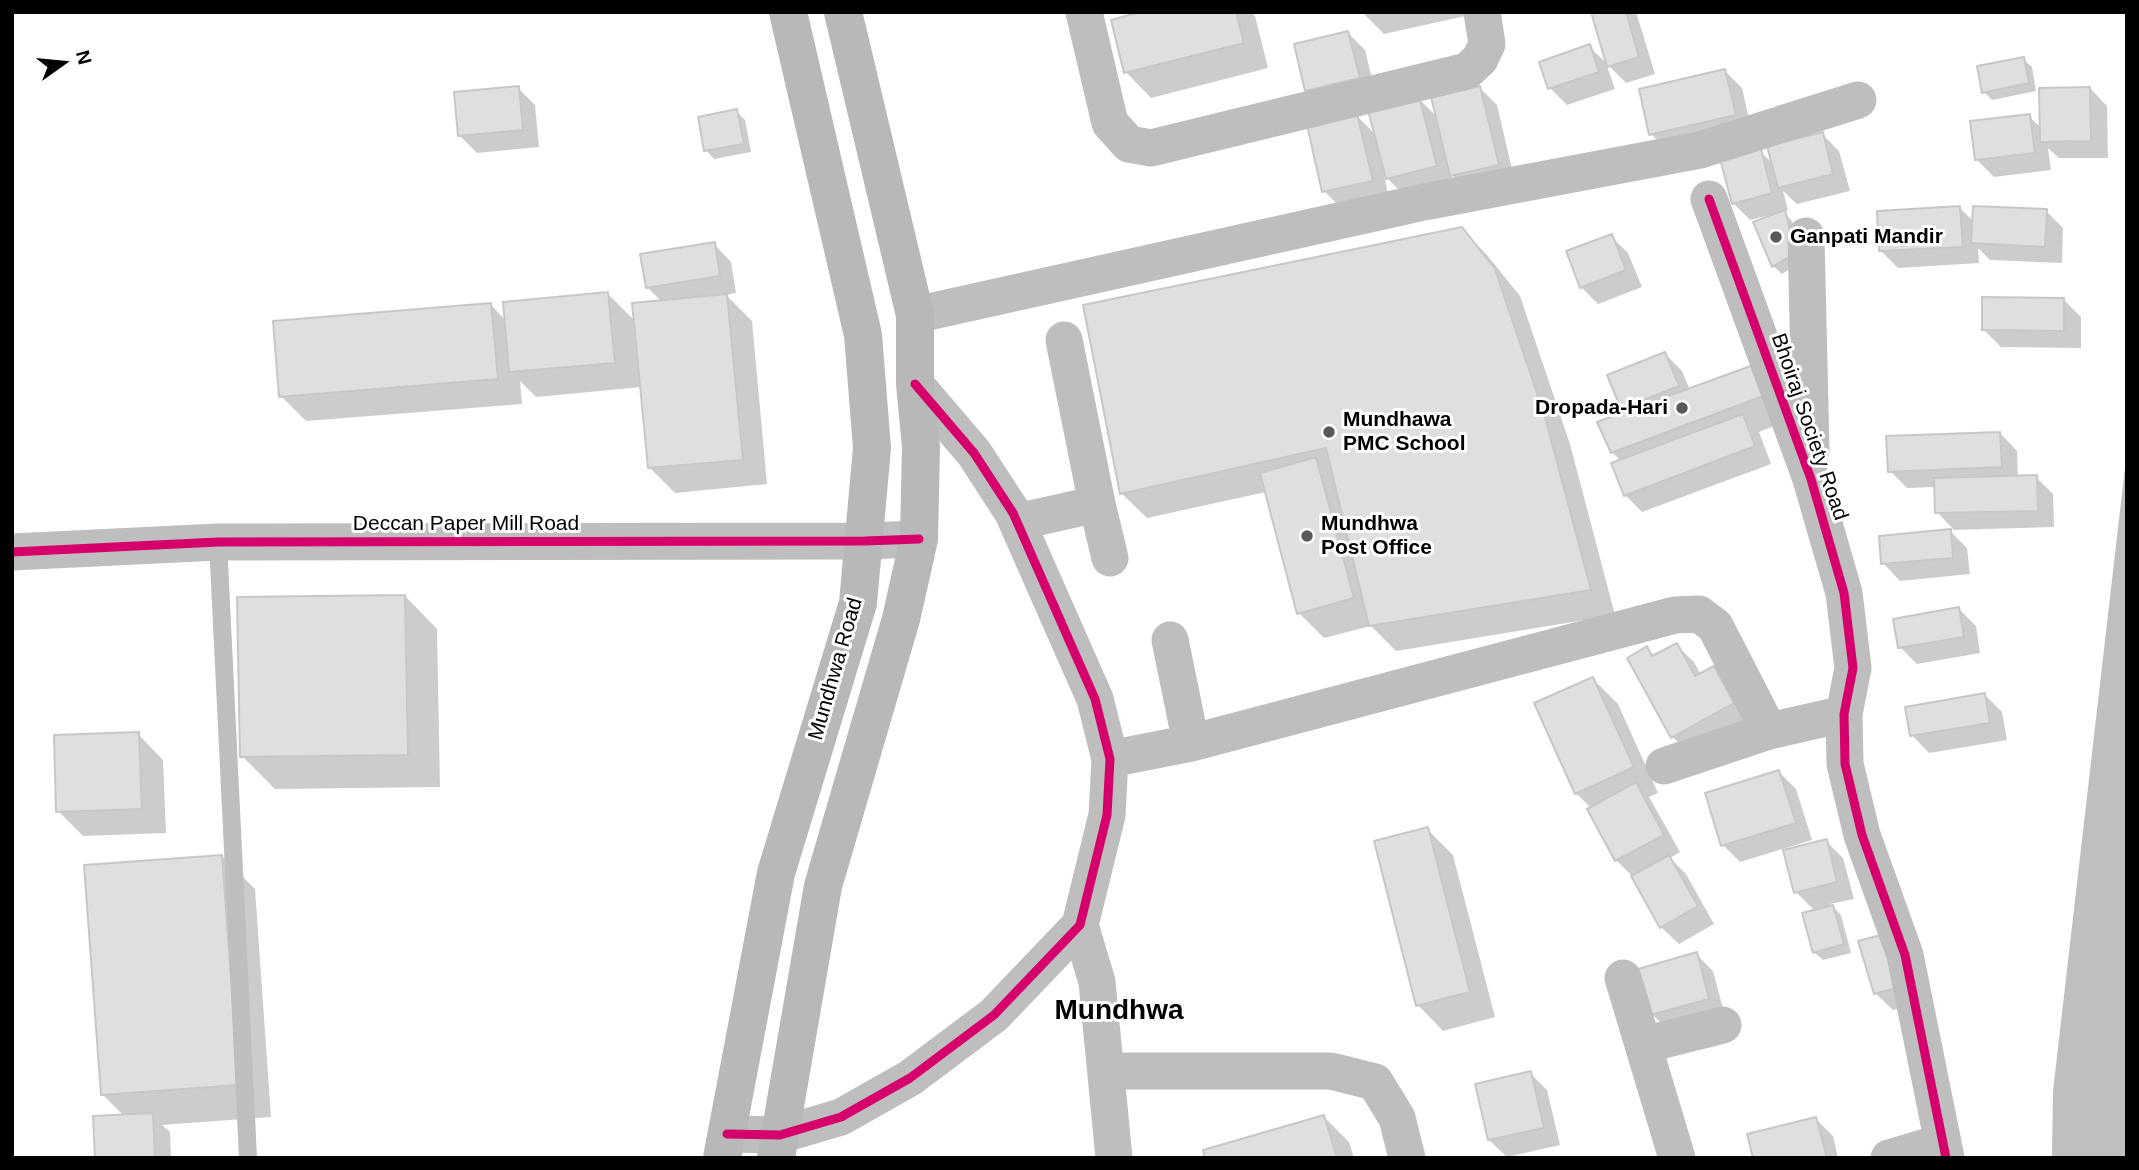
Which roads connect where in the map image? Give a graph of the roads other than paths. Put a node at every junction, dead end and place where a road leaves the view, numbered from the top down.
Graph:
1 (788, 12) edge
2 (843, 12) edge
3 (1084, 12) edge
4 (1482, 12) edge
5 (1858, 100) dead end
6 (1709, 199) dead end
7 (1806, 236) dead end
8 (915, 315) junction
9 (1065, 340) dead end
10 (915, 384) junction
11 (1811, 479) junction
12 (1097, 504) junction
13 (1017, 522) junction
14 (919, 539) junction
15 (865, 541) junction
16 (218, 542) junction
17 (12, 552) edge
18 (1110, 558) dead end
19 (1170, 639) dead end
20 (1844, 715) junction
21 (1769, 731) junction
22 (1191, 743) junction
23 (1110, 759) junction
24 (1664, 766) dead end
25 (1080, 925) junction
26 (1623, 978) dead end
27 (1723, 1025) dead end
28 (1643, 1045) junction
29 (1106, 1071) junction
30 (724, 1146) edge
31 (778, 1146) edge
32 (1945, 1150) edge
33 (248, 1158) edge
34 (1114, 1158) edge
35 (1407, 1158) edge
36 (1677, 1158) edge
37 (1889, 1158) edge

1 - 15 main road, Mundhwa Road
2 - 8 main road
3 - 4 street
5 - 8 street
6 - 11 street, Bhoiraj Society Road
7 - 11 street, Bhoiraj Society Road
8 - 10 main road
9 - 12 street
10 - 13 street
10 - 14 main road
11 - 20 street, Bhoiraj Society Road
12 - 13 street
12 - 18 street
13 - 23 street
14 - 15 street, Deccan Paper Mill Road
14 - 31 main road
15 - 16 street, Deccan Paper Mill Road
15 - 30 main road, Mundhwa Road
16 - 17 street, Deccan Paper Mill Road
16 - 33 lane
19 - 22 street
20 - 21 street
20 - 32 street, Bhoiraj Society Road
21 - 22 street
21 - 24 street
22 - 23 street
23 - 25 street
25 - 29 street
25 - 31 street
26 - 28 street
27 - 28 street
28 - 36 street
29 - 34 street
29 - 35 street
30 - 31 street
32 - 37 street

